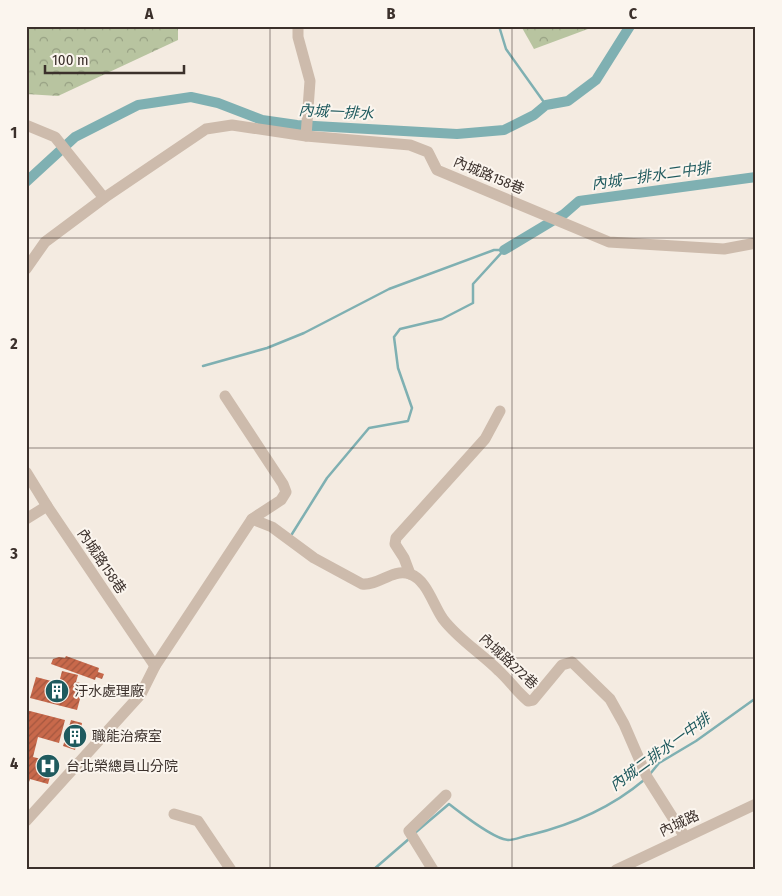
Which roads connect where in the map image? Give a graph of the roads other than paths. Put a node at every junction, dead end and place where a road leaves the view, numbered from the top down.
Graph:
1 (298, 26) edge
2 (26, 125) edge
3 (306, 133) junction
4 (104, 198) junction
5 (756, 243) edge
6 (26, 269) edge
7 (225, 396) dead end
8 (500, 411) dead end
9 (26, 472) edge
10 (47, 506) junction
11 (26, 519) edge
12 (252, 519) junction
13 (410, 574) junction
14 (155, 666) junction
15 (446, 795) dead end
16 (756, 804) edge
17 (174, 814) dead end
18 (26, 821) edge
19 (685, 837) junction
20 (623, 868) edge
21 (231, 870) edge
22 (433, 870) edge

1 - 3 street
2 - 4 street
3 - 4 street, 內城路158巷
3 - 5 street, 內城路158巷
4 - 6 street, 內城路158巷
7 - 12 street
8 - 13 street
9 - 10 street, 內城路158巷
10 - 11 street
10 - 14 street, 內城路158巷
12 - 13 street
12 - 14 street
13 - 19 street, 內城路272巷
14 - 18 street
15 - 22 street
16 - 19 street, 內城路
17 - 21 street
19 - 20 street, 內城路

